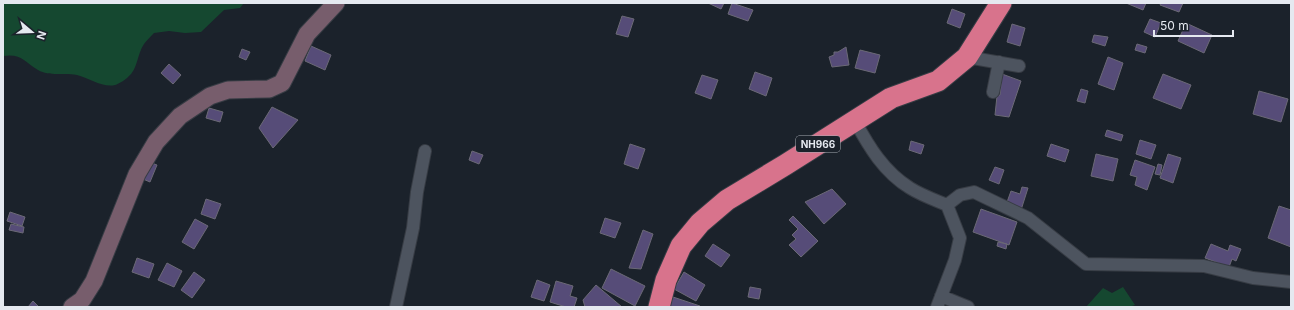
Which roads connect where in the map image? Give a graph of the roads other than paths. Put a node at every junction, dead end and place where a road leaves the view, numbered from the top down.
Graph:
1 (336, 3) edge
2 (1001, 3) edge
3 (967, 57) junction
4 (999, 62) junction
5 (1019, 66) dead end
6 (993, 92) dead end
7 (855, 121) junction
8 (425, 151) dead end
9 (947, 205) junction
10 (1291, 282) edge
11 (939, 302) edge
12 (82, 305) edge
13 (396, 307) edge
14 (659, 307) edge
15 (968, 307) edge

1 - 12 street
2 - 3 highway, NH966
3 - 4 street
3 - 7 highway, NH966
4 - 5 street
4 - 6 street
7 - 9 street
7 - 14 highway, NH966
8 - 13 street
9 - 10 street
9 - 11 street
11 - 15 street

